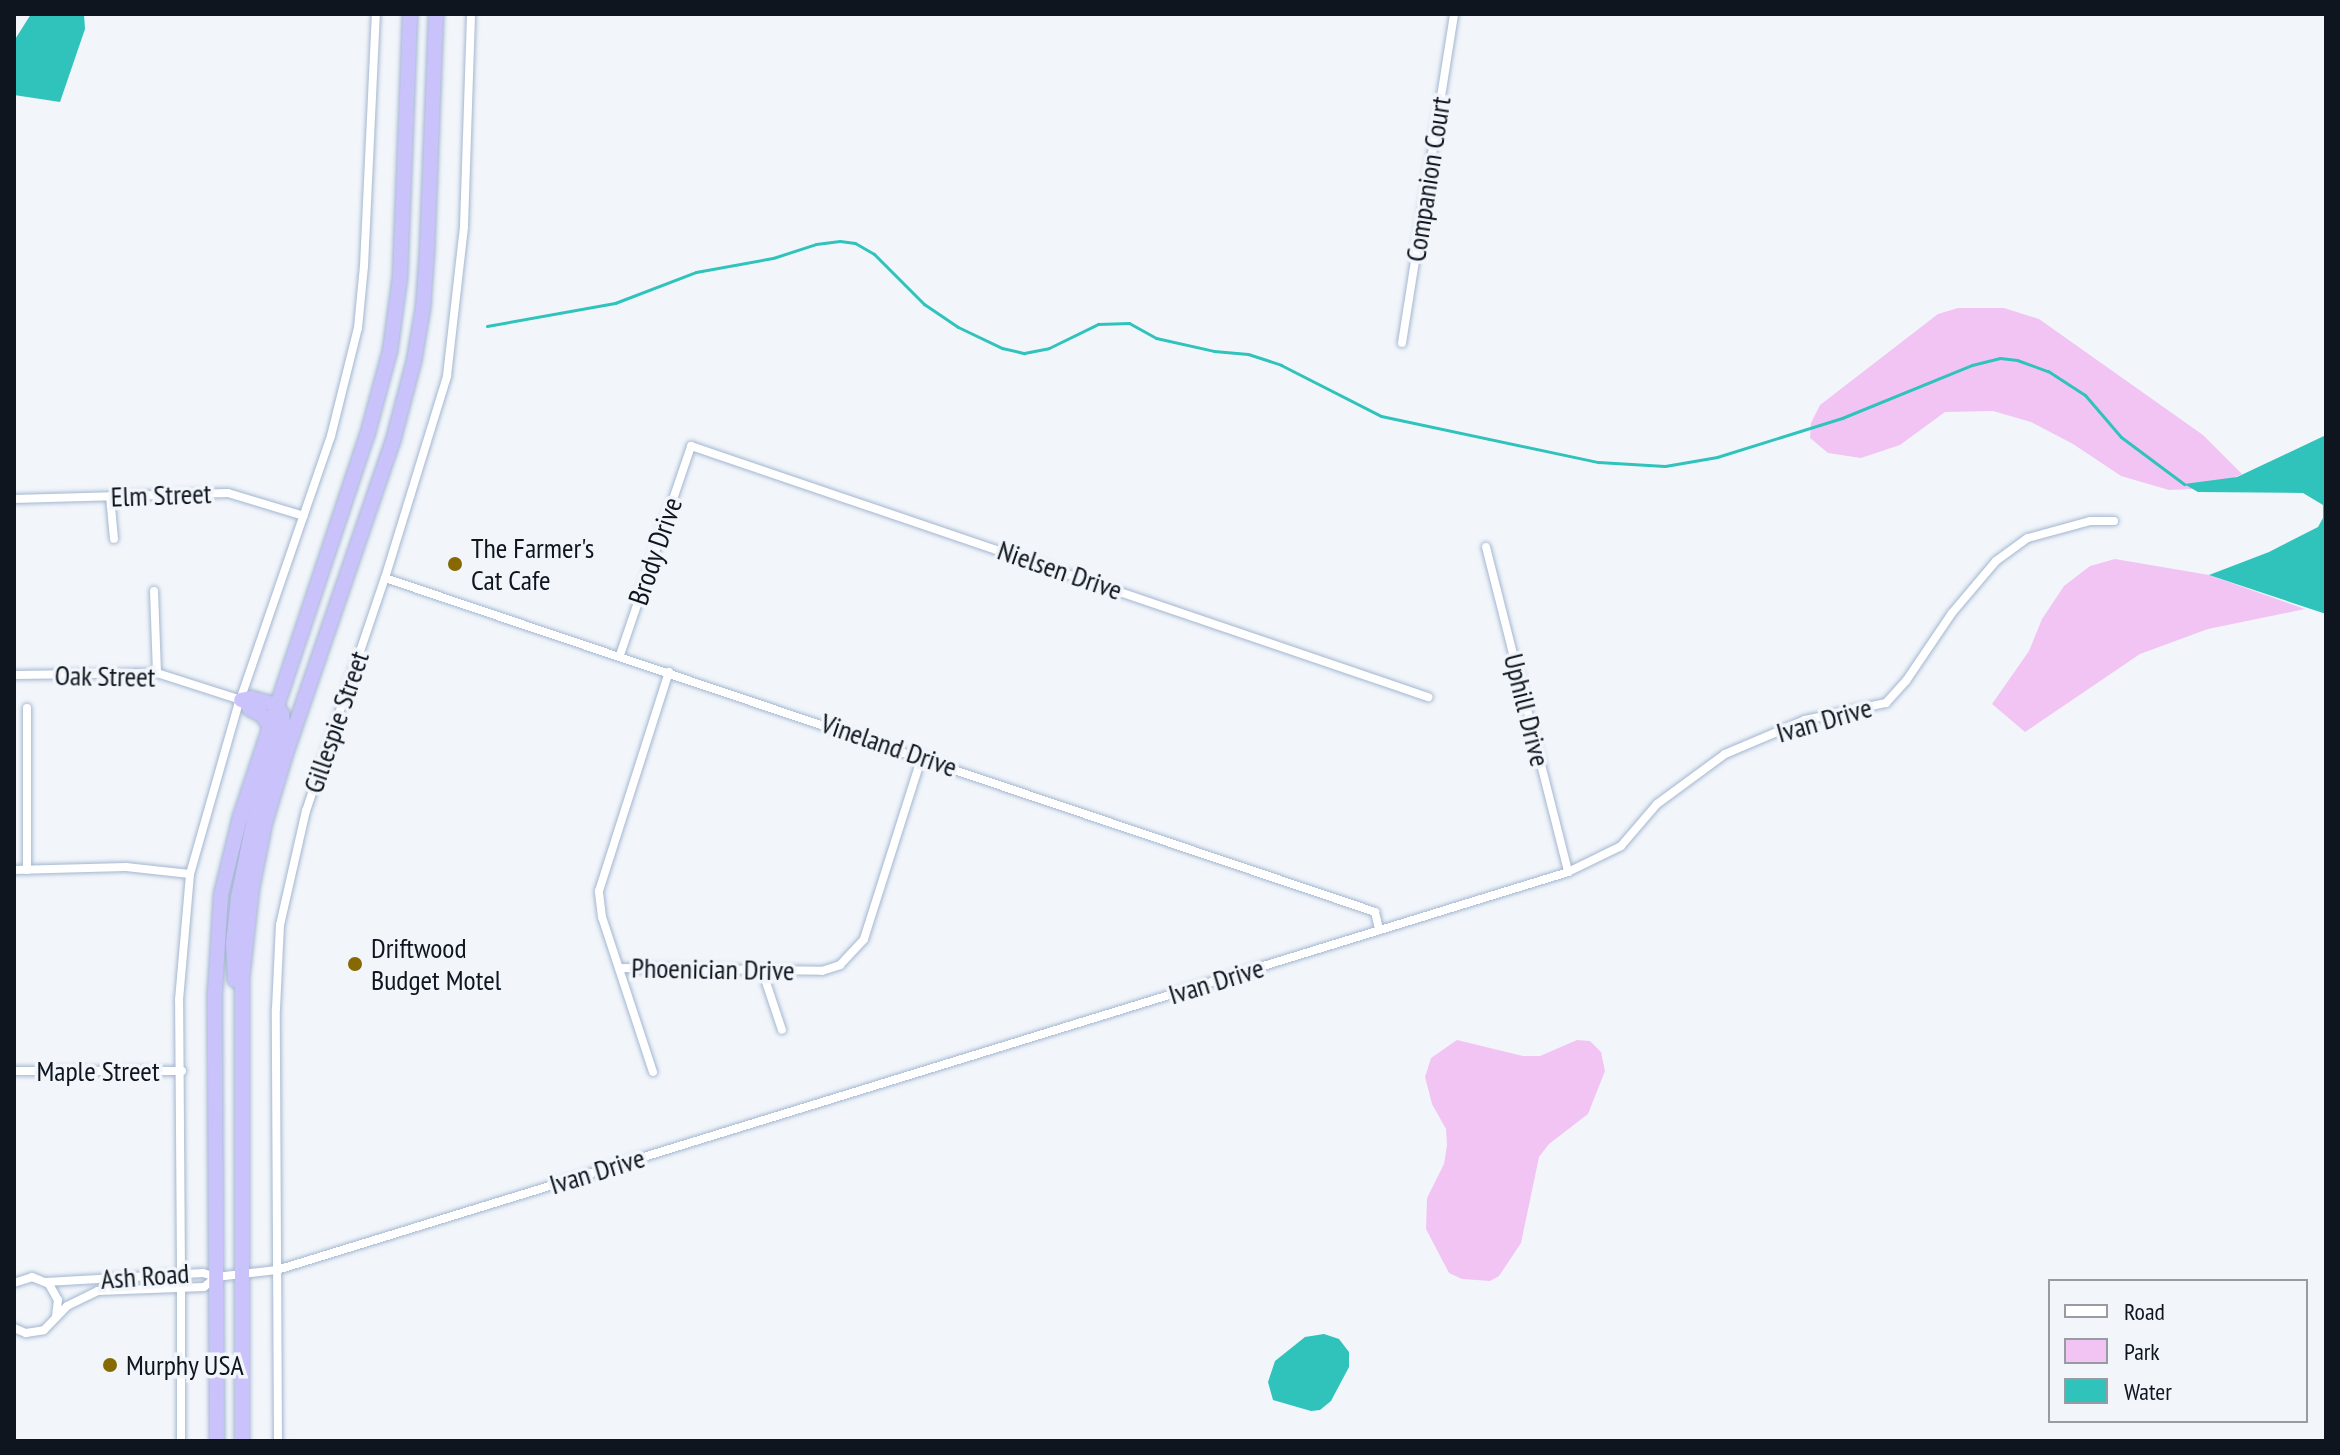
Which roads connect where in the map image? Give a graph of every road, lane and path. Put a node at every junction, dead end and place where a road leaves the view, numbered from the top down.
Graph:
1 (376, 14) edge
2 (410, 14) edge
3 (436, 14) edge
4 (471, 14) edge
5 (1454, 14) edge
6 (1402, 343) dead end
7 (691, 446) joint
8 (110, 496) junction
9 (14, 499) edge
10 (304, 516) junction
11 (2114, 521) dead end
12 (114, 539) dead end
13 (1486, 547) dead end
14 (385, 578) junction
15 (154, 591) dead end
16 (620, 655) junction
17 (669, 672) junction
18 (157, 673) junction
19 (14, 675) edge
20 (1428, 697) dead end
21 (243, 700) junction
22 (276, 705) junction
23 (27, 708) dead end
24 (269, 725) junction
25 (922, 756) junction
26 (14, 870) edge
27 (27, 870) junction
28 (1568, 872) junction
29 (190, 874) junction
30 (1379, 929) junction
31 (619, 968) junction
32 (762, 970) junction
33 (242, 995) junction
34 (782, 1030) dead end
35 (14, 1071) edge
36 (182, 1071) junction
37 (653, 1072) dead end
38 (277, 1270) junction
39 (181, 1273) junction
40 (241, 1274) junction
41 (216, 1277) junction
42 (46, 1282) junction
43 (14, 1283) edge
44 (181, 1288) junction
45 (56, 1317) junction
46 (14, 1328) edge
47 (181, 1441) edge
48 (217, 1441) edge
49 (242, 1441) edge
50 (278, 1441) edge

1 - 10 street
2 - 22 highway
3 - 33 highway
4 - 14 street, Gillespie Street
5 - 6 street, Companion Court
7 - 16 street, Brody Drive
7 - 20 street, Nielsen Drive
8 - 9 street, Elm Street
8 - 10 street, Elm Street
8 - 12 street
10 - 21 street
11 - 28 street, Ivan Drive
13 - 28 street, Uphill Drive
14 - 16 street, Vineland Drive
14 - 38 street, Gillespie Street
15 - 18 street
16 - 17 street, Vineland Drive
17 - 25 street, Vineland Drive
17 - 31 street, Phoenician Drive
18 - 19 street, Oak Street
18 - 21 street, Oak Street
21 - 22 highway
21 - 24 highway
21 - 29 street
22 - 24 highway
22 - 33 highway
23 - 27 street
24 - 41 highway
25 - 30 street, Vineland Drive
25 - 32 street, Phoenician Drive
26 - 27 street
27 - 29 street
28 - 30 street, Ivan Drive
29 - 36 street
30 - 38 street, Ivan Drive
31 - 32 street, Phoenician Drive
31 - 37 street
32 - 34 street
33 - 40 highway
35 - 36 street, Maple Street
36 - 39 street
38 - 40 street, Ivan Drive
38 - 50 street, Gillespie Street
39 - 41 street, Ash Road
39 - 42 street, Ash Road
40 - 41 street, Ivan Drive
40 - 49 highway
41 - 44 street, Ash Road
41 - 48 highway
42 - 43 street, Ash Road
42 - 45 street
44 - 45 street, Ash Road
44 - 47 street
45 - 46 street, Ash Road

